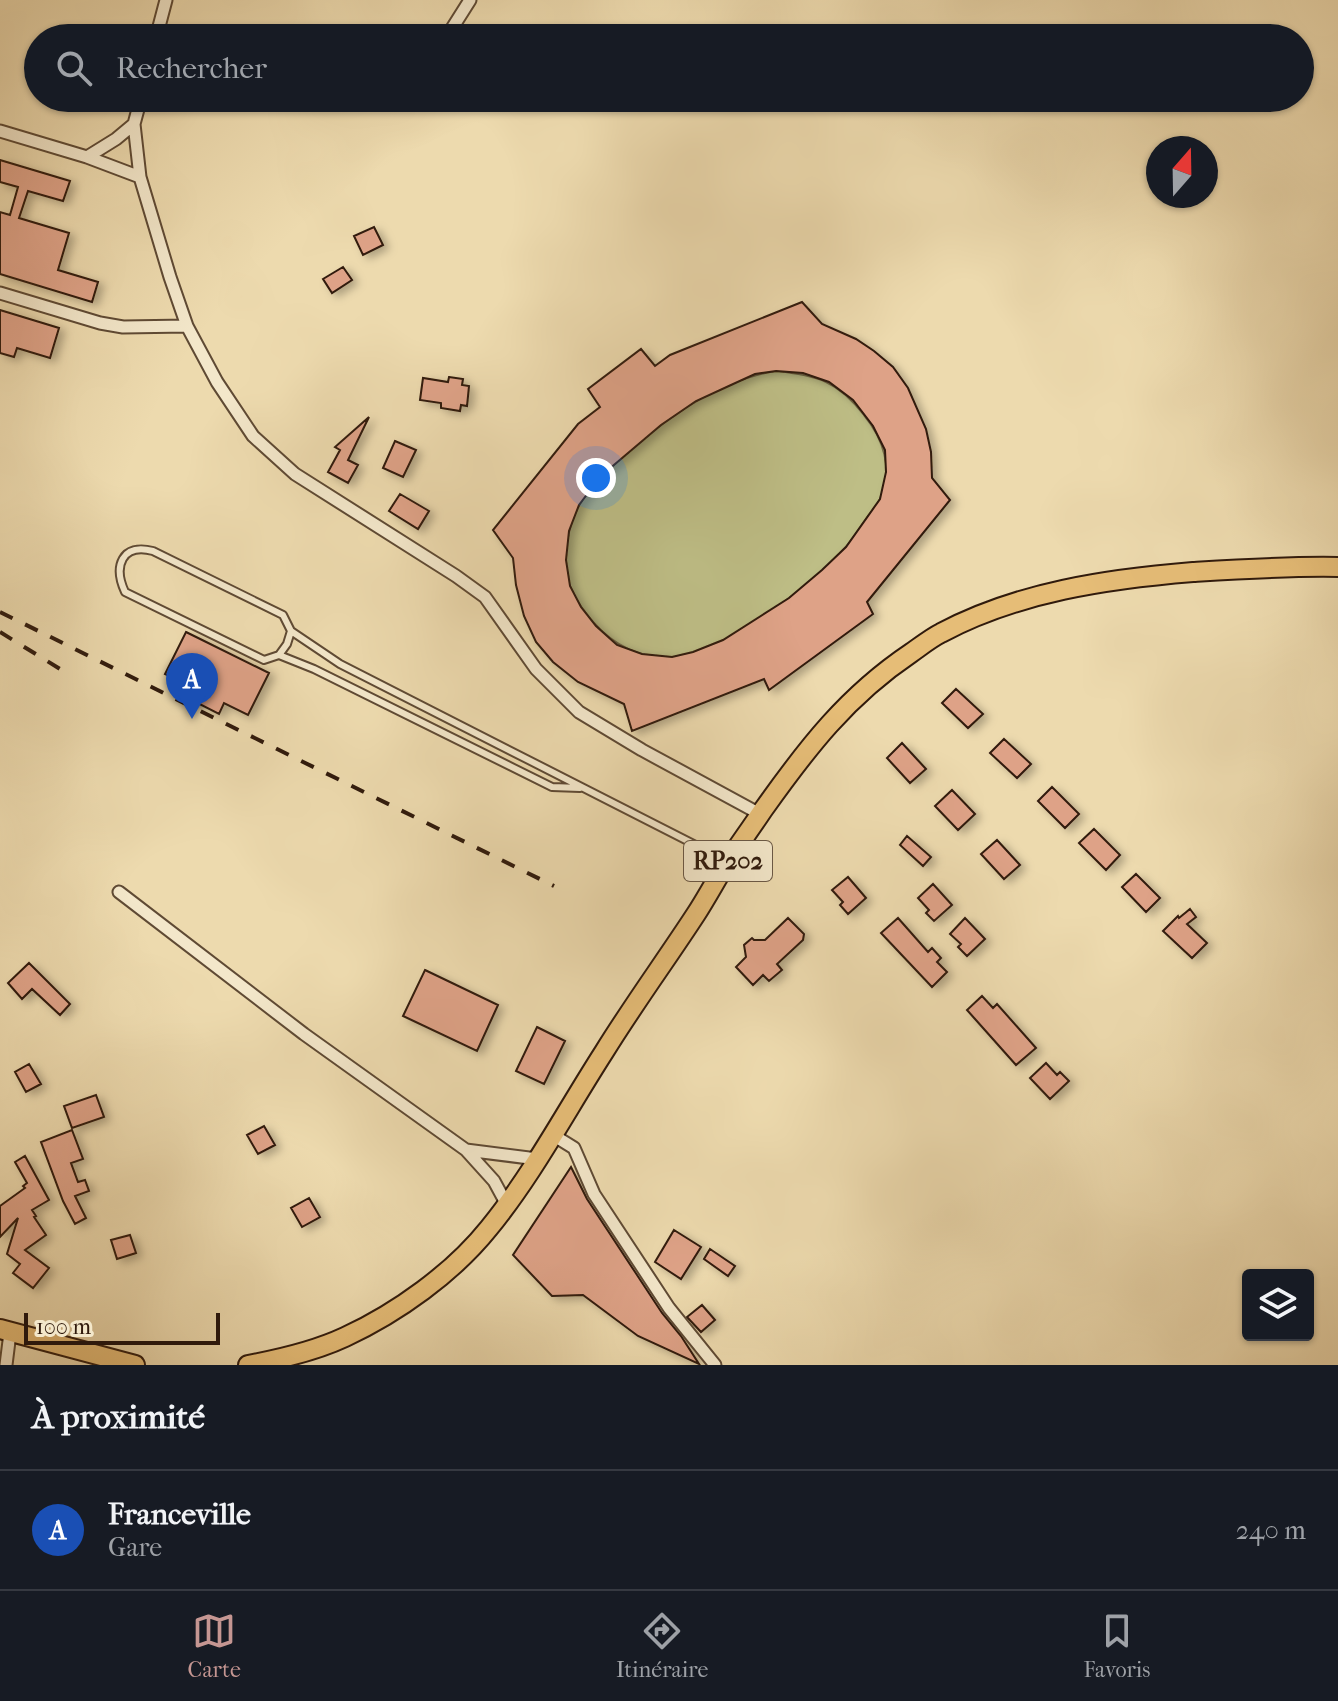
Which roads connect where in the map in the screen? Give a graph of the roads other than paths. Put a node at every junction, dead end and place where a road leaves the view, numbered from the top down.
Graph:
1 (166, 0) edge
2 (470, 0) edge
3 (160, 24) edge
4 (455, 24) edge
5 (137, 112) edge
6 (134, 124) junction
7 (0, 131) edge
8 (87, 157) junction
9 (140, 177) junction
10 (0, 293) edge
11 (187, 326) junction
12 (1338, 567) edge
13 (291, 631) junction
14 (279, 655) junction
15 (580, 788) junction
16 (760, 814) junction
17 (727, 862) junction
18 (119, 892) dead end
19 (553, 1135) junction
20 (466, 1150) junction
21 (537, 1159) junction
22 (507, 1205) junction
23 (5, 1331) edge
24 (6, 1365) edge
25 (135, 1365) edge
26 (248, 1365) edge
27 (715, 1365) edge

1 - 3 street
2 - 4 street
5 - 6 street
6 - 8 street
6 - 9 street
7 - 8 street
8 - 9 street
9 - 11 street
10 - 11 street
11 - 16 street
12 - 16 main road, RP202
13 - 14 lane
13 - 14 lane
13 - 15 lane
14 - 15 lane
15 - 17 lane
16 - 17 main road, RP202
17 - 19 main road, RP202
18 - 20 street
19 - 21 main road, RP202
19 - 27 street
20 - 21 street
20 - 22 street
21 - 22 main road, RP202
22 - 26 main road, RP202
23 - 24 street
23 - 25 main road

